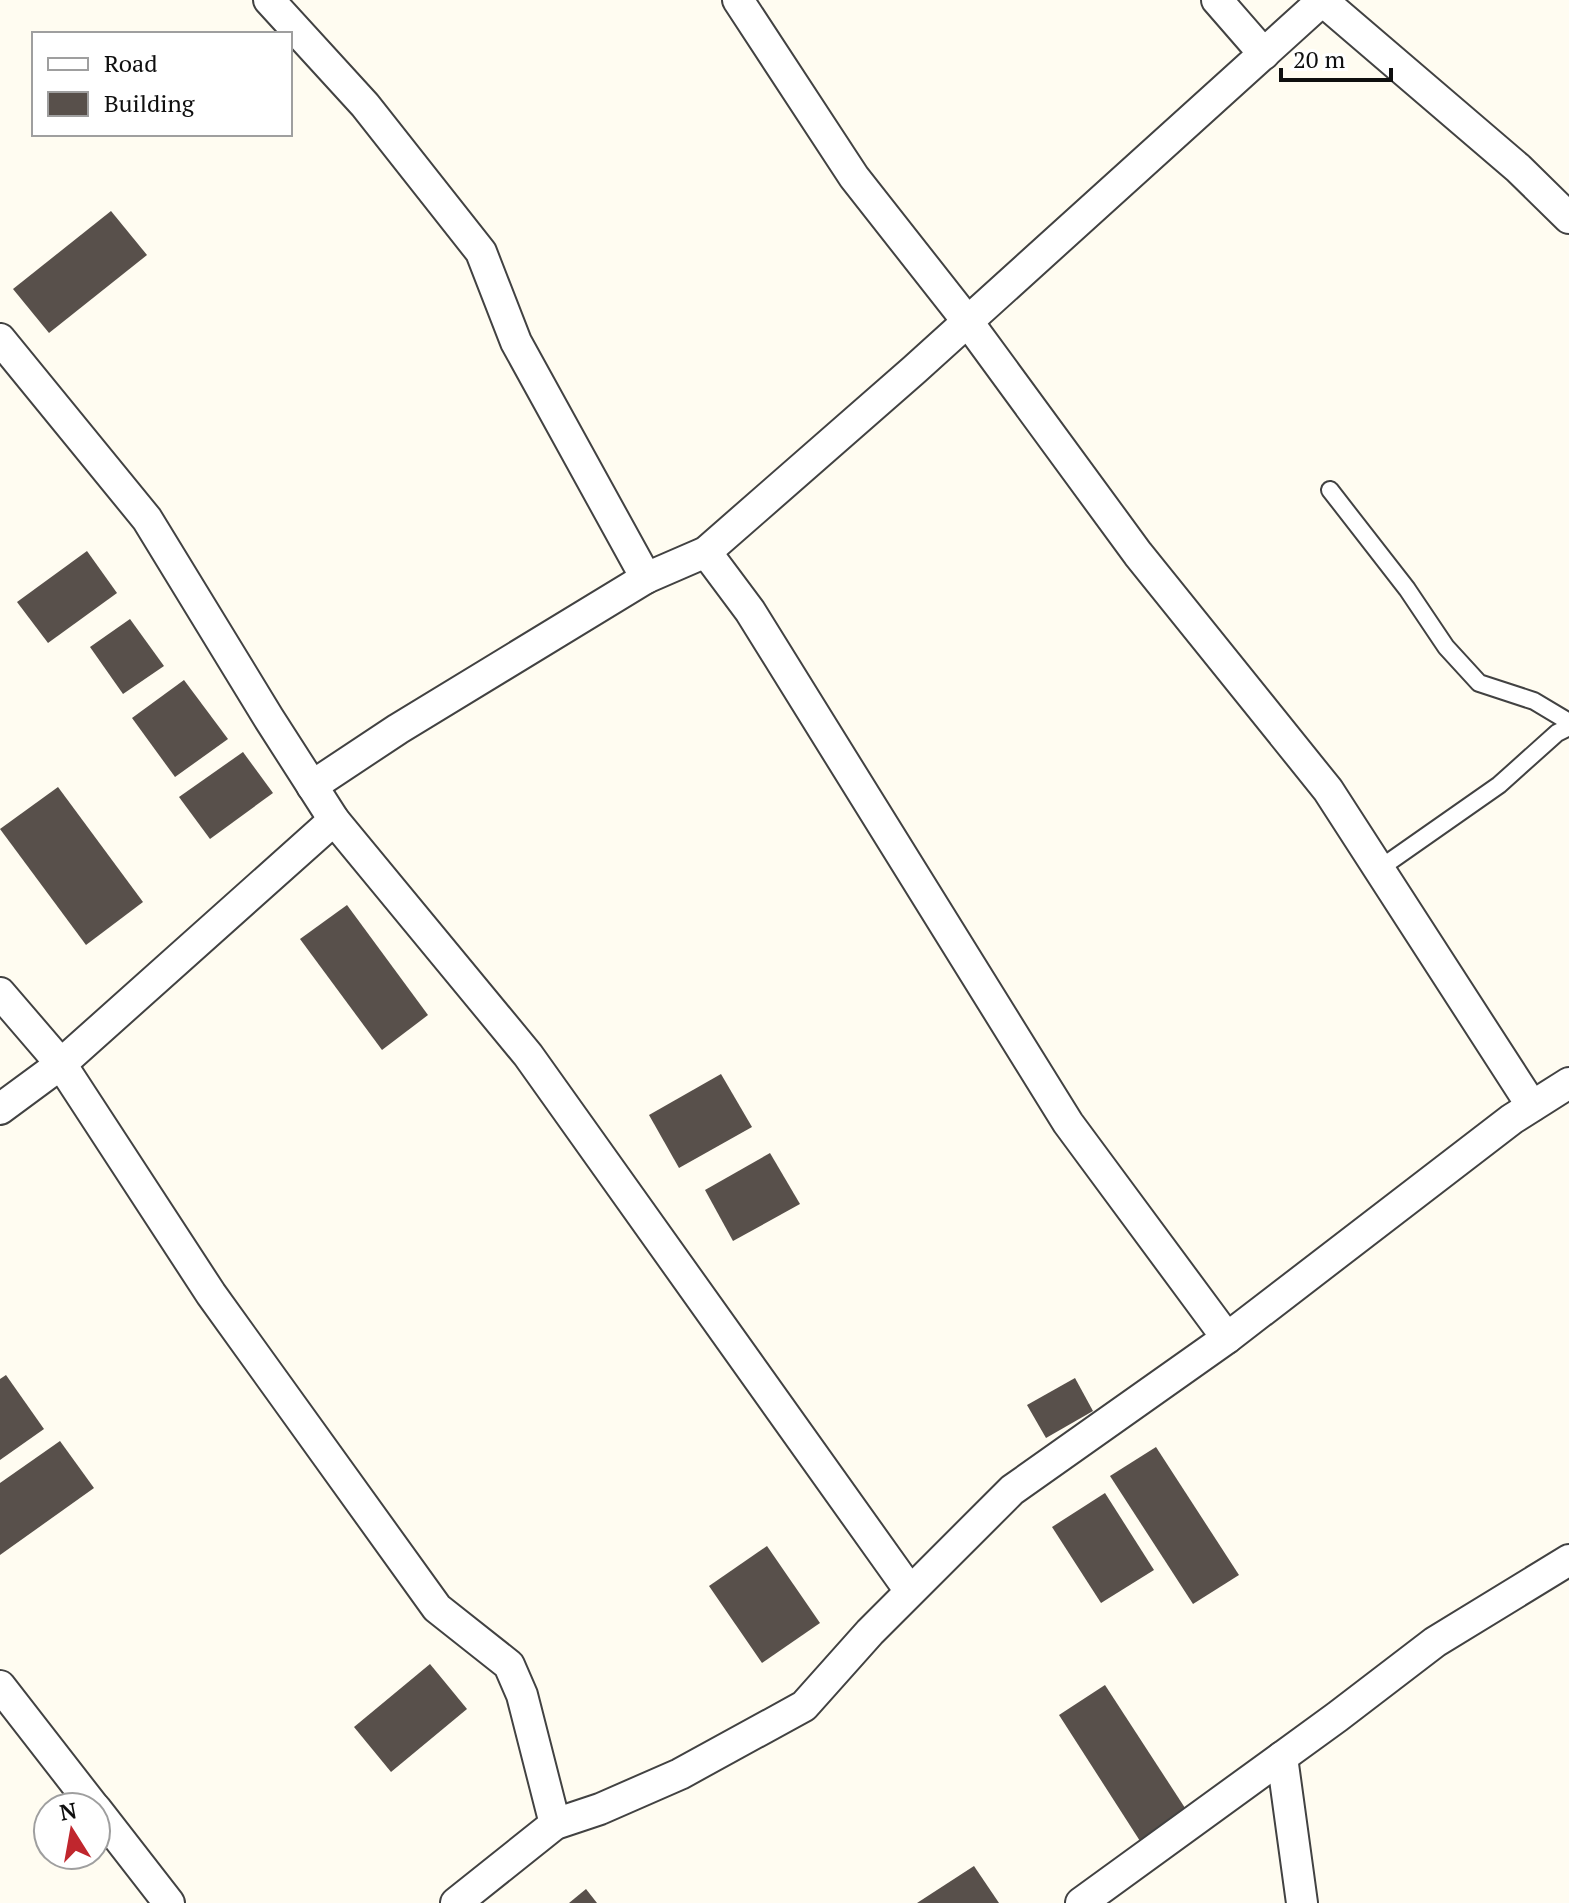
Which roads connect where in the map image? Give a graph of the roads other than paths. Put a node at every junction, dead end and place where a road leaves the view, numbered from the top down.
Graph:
1 (269, 0) edge
2 (738, 0) edge
3 (1217, 0) edge
4 (1323, 0) edge
5 (1264, 54) junction
6 (1569, 218) edge
7 (968, 322) junction
8 (0, 339) edge
9 (1330, 490) dead end
10 (706, 552) junction
11 (646, 578) junction
12 (1569, 724) edge
13 (312, 786) junction
14 (334, 820) junction
15 (1379, 869) junction
16 (0, 993) edge
17 (61, 1064) junction
18 (1569, 1083) edge
19 (1532, 1106) junction
20 (0, 1109) edge
21 (1227, 1338) junction
22 (1569, 1560) edge
23 (910, 1591) junction
24 (0, 1686) edge
25 (1282, 1757) junction
26 (82, 1791) edge
27 (555, 1824) junction
28 (112, 1830) edge
29 (169, 1903) edge
30 (456, 1903) edge
31 (1081, 1903) edge
32 (1302, 1903) edge

1 - 11 street
2 - 7 street
3 - 5 street
4 - 5 street
4 - 6 street
5 - 7 street
7 - 10 street
7 - 15 street
8 - 13 street
9 - 12 lane
10 - 11 street
10 - 21 street
11 - 13 street
12 - 15 lane
13 - 14 street
14 - 17 street
14 - 23 street
15 - 19 street
16 - 17 street
17 - 20 street
17 - 27 street
18 - 19 street
19 - 21 street
21 - 23 street
22 - 25 street
23 - 27 street
24 - 26 street
25 - 31 street
25 - 32 street
27 - 30 street
28 - 29 street

